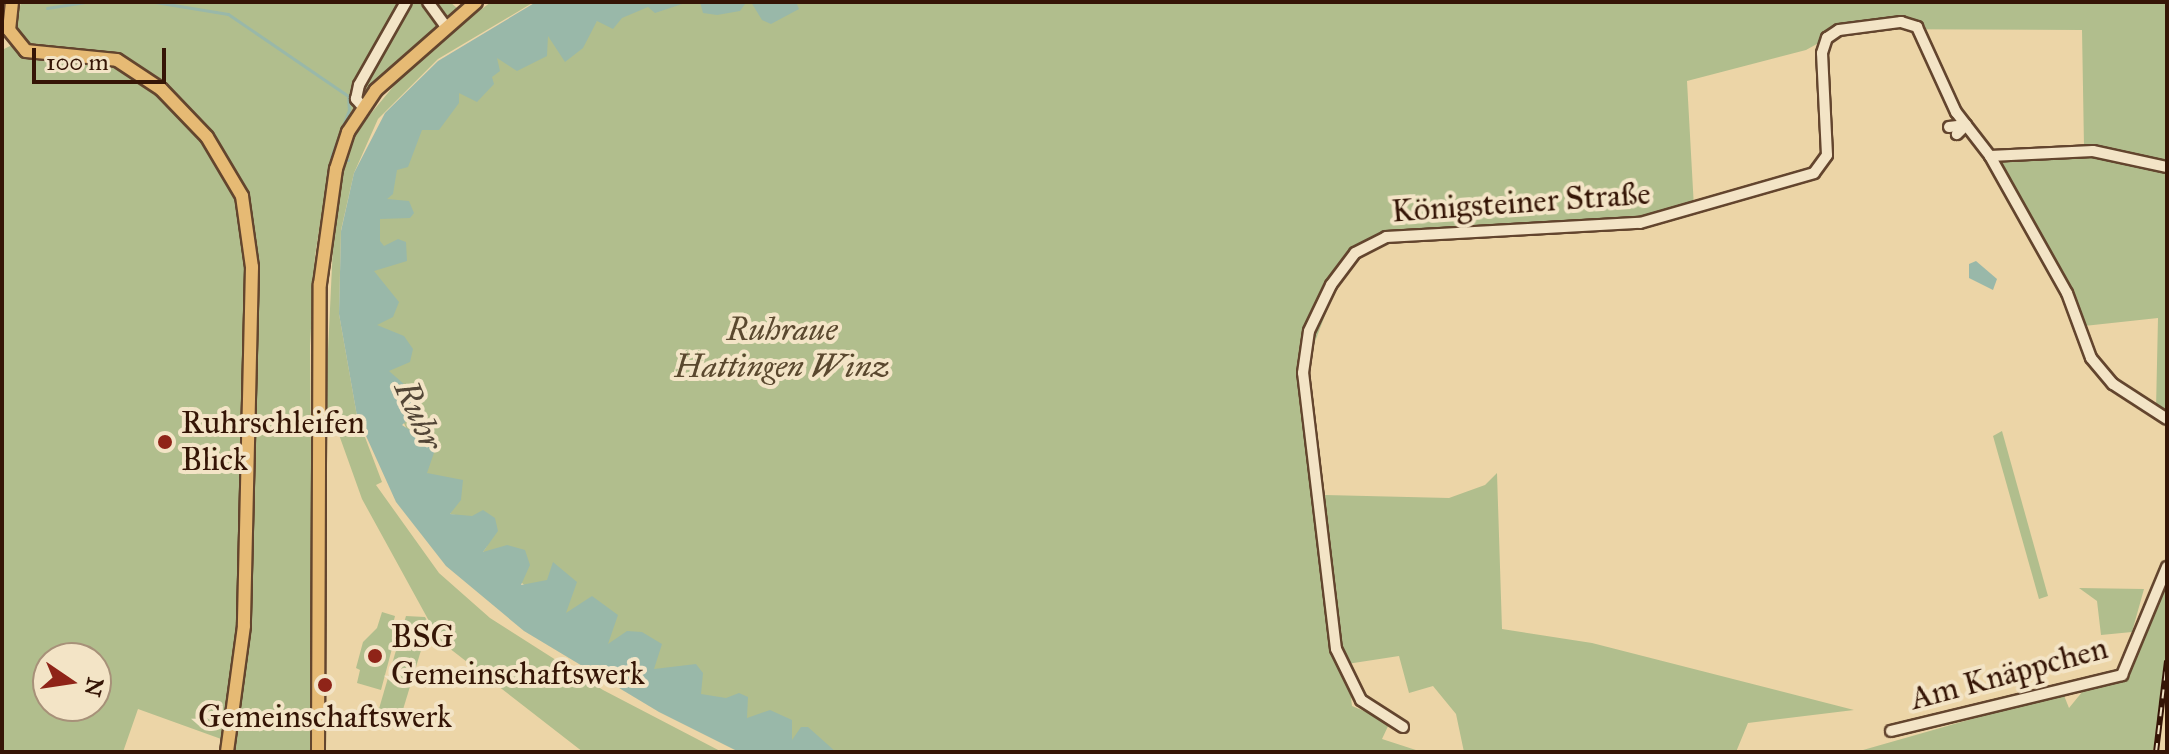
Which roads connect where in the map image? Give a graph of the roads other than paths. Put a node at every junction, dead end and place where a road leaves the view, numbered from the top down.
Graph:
1 (12, 2) edge
2 (406, 2) edge
3 (428, 2) edge
4 (476, 2) edge
5 (445, 25) junction
6 (363, 107) junction
7 (1966, 125) junction
8 (1953, 131) dead end
9 (1990, 156) junction
10 (2167, 167) edge
11 (2167, 419) edge
12 (2167, 567) edge
13 (1403, 727) dead end
14 (1891, 731) dead end
15 (227, 752) edge
16 (318, 752) edge

1 - 15 main road
2 - 6 street
3 - 5 street
4 - 5 main road
5 - 6 main road
6 - 16 main road
7 - 8 street
7 - 9 street, Königsteiner Straße
7 - 13 street, Königsteiner Straße
9 - 10 street
9 - 11 street, Königsteiner Straße
12 - 14 street, Am Knäppchen

